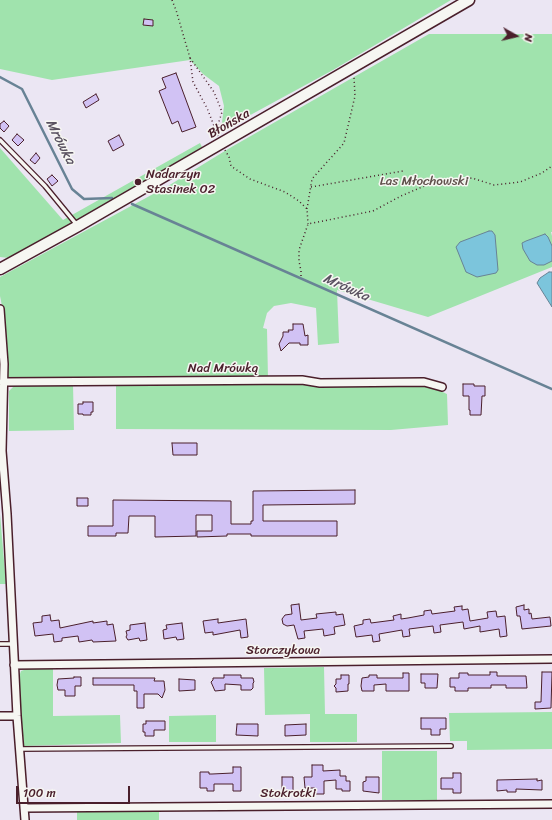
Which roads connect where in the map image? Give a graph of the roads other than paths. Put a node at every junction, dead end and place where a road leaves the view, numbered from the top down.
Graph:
1 (469, 0) edge
2 (0, 140) edge
3 (78, 226) junction
4 (0, 269) edge
5 (0, 309) edge
6 (3, 382) junction
7 (442, 387) dead end
8 (0, 644) edge
9 (13, 644) junction
10 (552, 659) edge
11 (14, 665) junction
12 (0, 716) edge
13 (17, 716) junction
14 (451, 746) dead end
15 (19, 749) junction
16 (552, 804) edge
17 (24, 808) junction
18 (25, 820) edge

1 - 3 main road, Błońska
2 - 3 lane
3 - 4 main road, Błońska
5 - 6 street
6 - 7 street, Nad Mrówką
6 - 9 street
8 - 9 lane
9 - 11 street
10 - 11 street, Storczykowa
11 - 13 street
12 - 13 street
13 - 15 street
14 - 15 lane
15 - 17 street
16 - 17 street, Stokrotki
17 - 18 street

